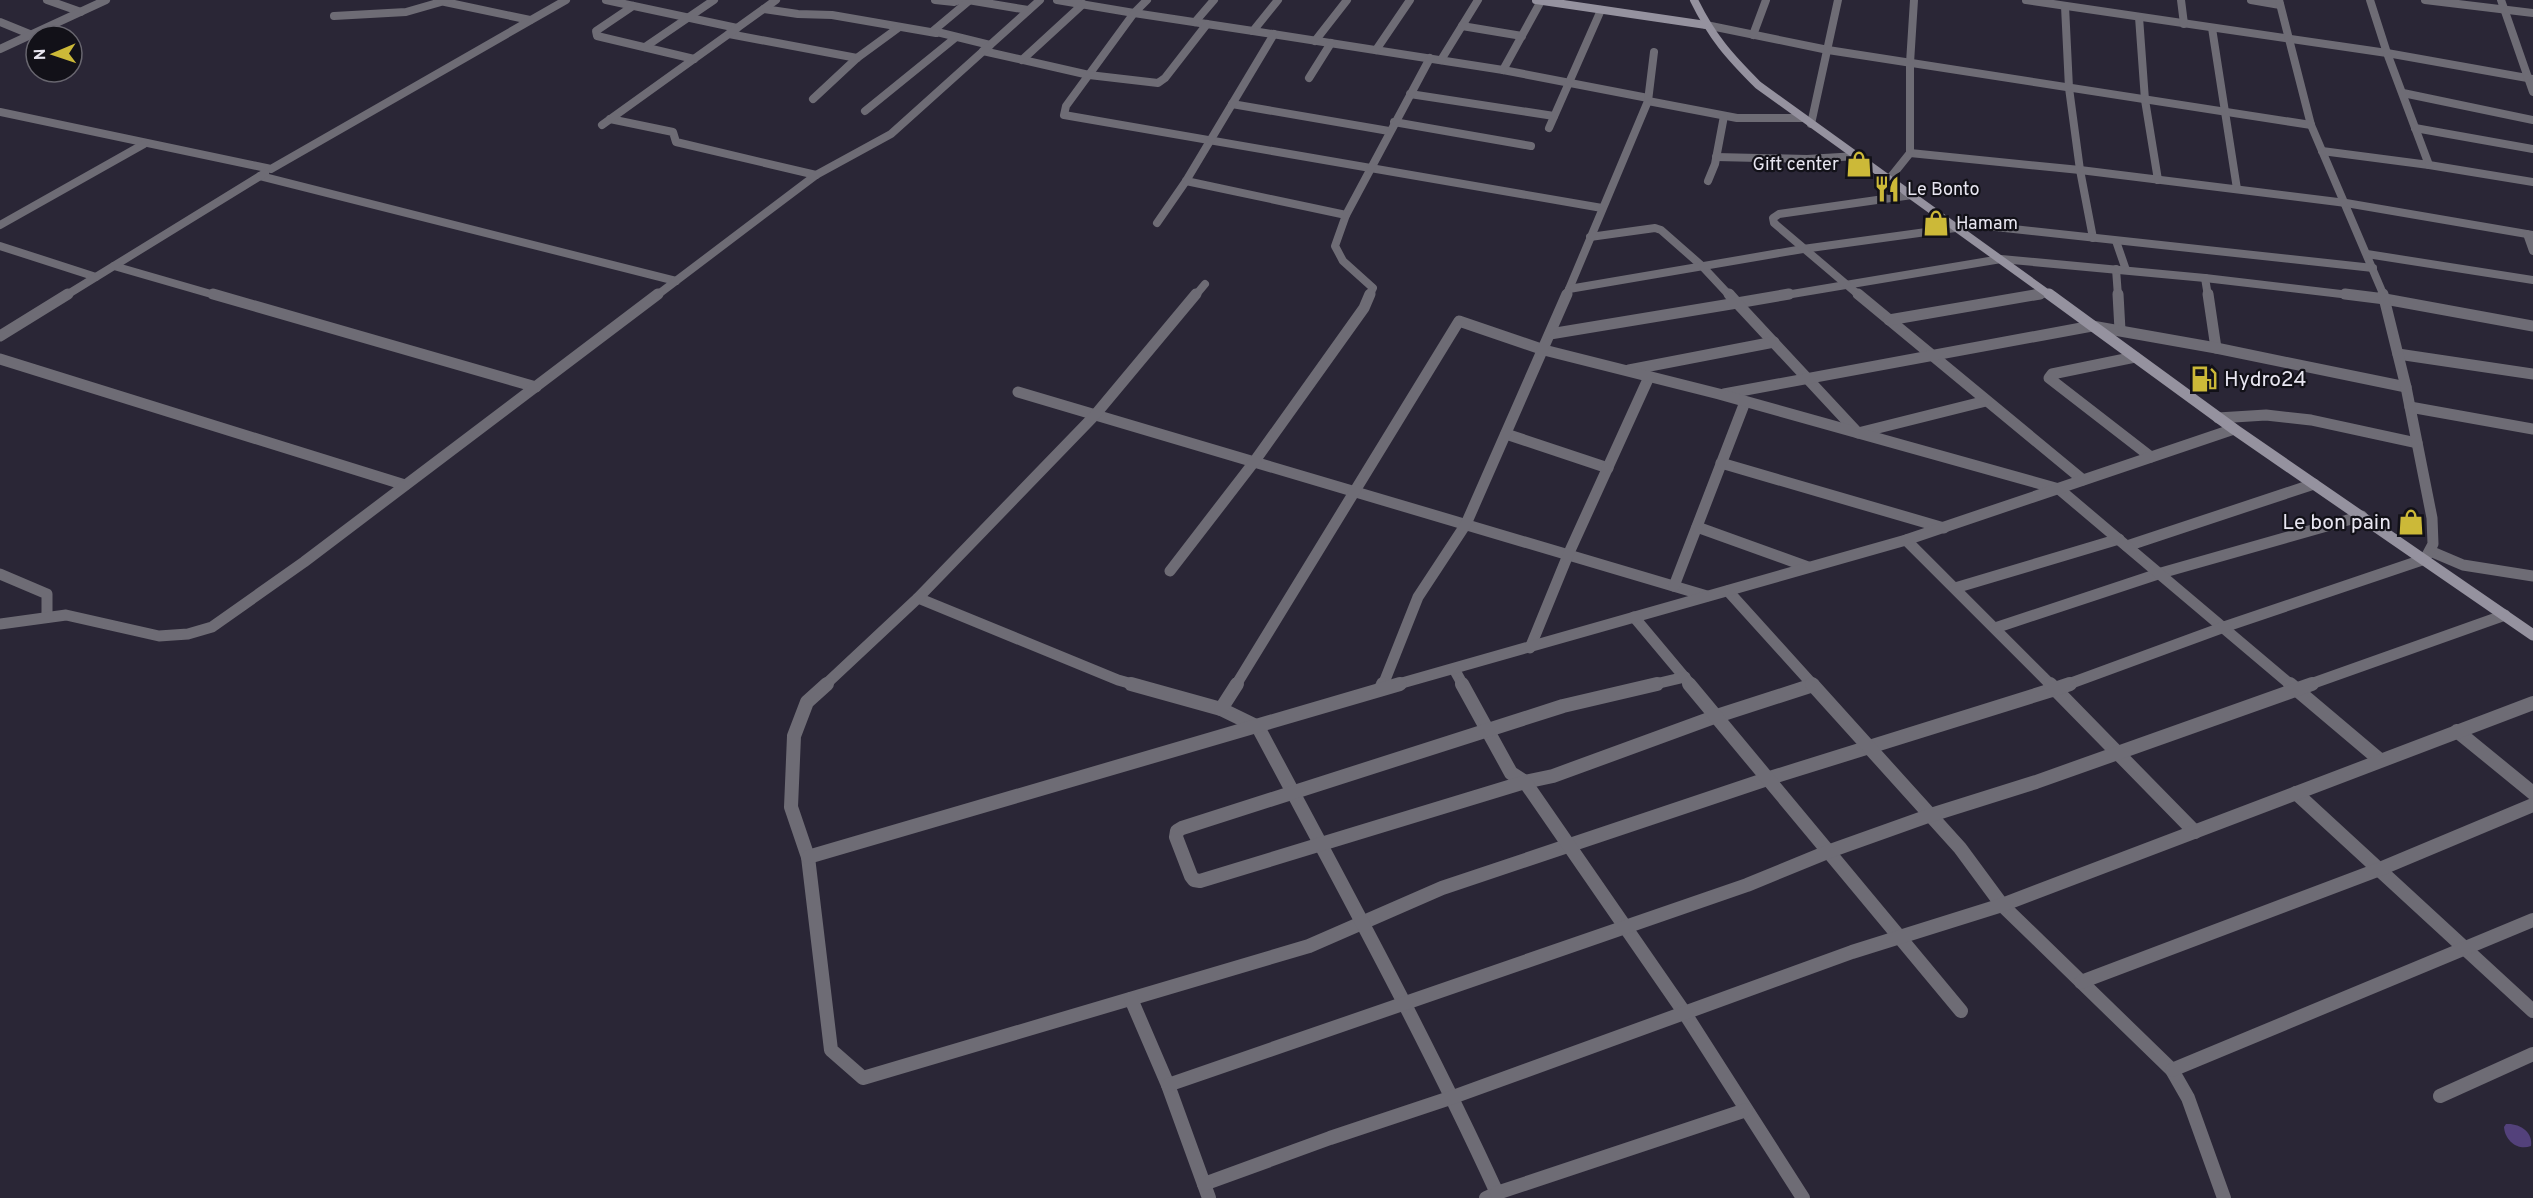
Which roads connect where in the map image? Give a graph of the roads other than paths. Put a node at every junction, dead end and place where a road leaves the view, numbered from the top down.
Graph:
1 (47, 0) edge
2 (106, 0) edge
3 (566, 0) edge
4 (606, 0) edge
5 (714, 0) edge
6 (776, 0) edge
7 (935, 0) edge
8 (960, 0) edge
9 (969, 0) edge
10 (1040, 0) edge
11 (1057, 0) edge
12 (1147, 0) edge
13 (1214, 0) edge
14 (1278, 0) edge
15 (1347, 0) edge
16 (1410, 0) edge
17 (1478, 0) edge
18 (1536, 0) edge
19 (1694, 0) edge
20 (1766, 0) edge
21 (1838, 0) edge
22 (1914, 0) edge
23 (2026, 0) edge
24 (2106, 0) edge
25 (2181, 0) edge
26 (2251, 0) edge
27 (2370, 0) edge
28 (2425, 0) edge
29 (2501, 0) edge
30 (446, 1) edge
31 (1541, 1) edge
32 (2042, 1) edge
33 (2279, 2) edge
34 (1083, 4) junction
35 (633, 6) junction
36 (2065, 6) junction
37 (764, 9) junction
38 (1028, 10) junction
39 (1601, 10) junction
40 (2505, 10) junction
41 (81, 12) junction
42 (2108, 12) junction
43 (1134, 13) junction
44 (2533, 14) edge
45 (334, 16) dead end
46 (2139, 17) junction
47 (687, 18) junction
48 (530, 20) junction
49 (0, 22) edge
50 (1195, 22) junction
51 (55, 24) edge
52 (1207, 24) junction
53 (2184, 24) junction
54 (1462, 26) junction
55 (1706, 26) junction
56 (737, 28) junction
57 (898, 28) junction
58 (2212, 28) junction
59 (1253, 31) junction
60 (24, 32) edge
61 (936, 33) junction
62 (729, 34) junction
63 (1274, 34) junction
64 (1753, 35) junction
65 (1522, 36) junction
66 (24, 38) edge
67 (955, 38) junction
68 (2288, 39) junction
69 (1315, 40) junction
70 (1331, 43) junction
71 (645, 47) junction
72 (986, 48) junction
73 (0, 49) edge
74 (1376, 50) junction
75 (1828, 50) junction
76 (1654, 52) dead end
77 (2386, 53) junction
78 (857, 58) junction
79 (1430, 58) junction
80 (694, 59) junction
81 (1022, 60) junction
82 (1441, 60) junction
83 (1910, 63) junction
84 (1503, 70) junction
85 (1089, 75) junction
86 (1309, 78) dead end
87 (2530, 78) edge
88 (1571, 82) junction
89 (2069, 88) junction
90 (2533, 92) edge
91 (2403, 93) junction
92 (1410, 94) junction
93 (813, 99) dead end
94 (1648, 100) junction
95 (2145, 100) junction
96 (1232, 104) junction
97 (865, 111) dead end
98 (2223, 111) junction
99 (0, 112) edge
100 (1554, 116) junction
101 (1724, 116) junction
102 (1802, 118) junction
103 (2533, 120) edge
104 (1394, 122) junction
105 (1811, 124) junction
106 (2311, 125) junction
107 (1549, 128) dead end
108 (2415, 128) junction
109 (1389, 131) junction
110 (1210, 139) junction
111 (144, 144) junction
112 (1531, 146) dead end
113 (2533, 149) edge
114 (2322, 151) junction
115 (1910, 153) junction
116 (1857, 156) junction
117 (1716, 157) junction
118 (2428, 165) junction
119 (1371, 168) junction
120 (271, 169) junction
121 (2080, 170) junction
122 (816, 175) junction
123 (260, 176) junction
124 (1890, 178) junction
125 (2158, 180) junction
126 (1708, 181) dead end
127 (1186, 182) junction
128 (2533, 182) edge
129 (2237, 189) junction
130 (1912, 195) junction
131 (2346, 203) junction
132 (1602, 208) junction
133 (1346, 215) junction
134 (1157, 223) dead end
135 (0, 225) edge
136 (1956, 227) junction
137 (2530, 235) edge
138 (1590, 237) junction
139 (2093, 238) junction
140 (2116, 241) junction
141 (0, 246) edge
142 (1803, 249) junction
143 (2533, 250) edge
144 (2367, 254) junction
145 (2001, 259) junction
146 (114, 266) junction
147 (1702, 266) junction
148 (2373, 268) junction
149 (2121, 270) junction
150 (96, 277) junction
151 (2205, 278) junction
152 (2533, 280) edge
153 (676, 281) junction
154 (1205, 284) dead end
155 (1845, 284) junction
156 (1569, 290) junction
157 (2048, 293) junction
158 (2385, 299) junction
159 (1737, 303) junction
160 (1888, 320) junction
161 (2092, 326) junction
162 (2533, 326) edge
163 (2120, 330) junction
164 (1550, 334) junction
165 (0, 336) edge
166 (1774, 342) junction
167 (2216, 348) junction
168 (1544, 350) junction
169 (2398, 354) junction
170 (1930, 355) junction
171 (2135, 357) junction
172 (0, 359) edge
173 (1625, 370) junction
174 (2533, 374) edge
175 (1649, 376) junction
176 (1809, 378) junction
177 (536, 387) junction
178 (2406, 387) junction
179 (1018, 392) dead end
180 (1719, 394) junction
181 (1986, 401) junction
182 (1745, 402) junction
183 (2410, 407) junction
184 (1095, 415) junction
185 (2218, 418) junction
186 (2234, 429) junction
187 (2533, 429) edge
188 (1858, 433) junction
189 (1506, 434) junction
190 (2417, 443) junction
191 (2151, 457) junction
192 (1254, 462) junction
193 (1721, 464) junction
194 (1608, 468) junction
195 (2083, 480) junction
196 (2314, 484) junction
197 (405, 486) junction
198 (2058, 489) junction
199 (1356, 492) junction
200 (2362, 516) junction
201 (1466, 524) junction
202 (1697, 527) junction
203 (1944, 528) junction
204 (1906, 540) junction
205 (2123, 543) junction
206 (1568, 555) junction
207 (2428, 555) junction
208 (1808, 567) junction
209 (1170, 571) dead end
210 (2161, 573) junction
211 (0, 574) edge
212 (2533, 576) edge
213 (1674, 586) junction
214 (1955, 588) junction
215 (1728, 591) junction
216 (1708, 596) junction
217 (918, 598) junction
218 (2505, 615) junction
219 (46, 617) junction
220 (1634, 617) junction
221 (0, 624) edge
222 (2224, 627) junction
223 (1995, 628) junction
224 (2533, 635) edge
225 (1530, 648) junction
226 (1454, 669) junction
227 (1685, 677) junction
228 (1813, 685) junction
229 (2055, 688) junction
230 (1381, 689) junction
231 (2296, 689) junction
232 (2533, 702) edge
233 (1221, 709) junction
234 (1717, 716) junction
235 (1258, 726) junction
236 (1489, 730) junction
237 (2457, 731) junction
238 (1870, 748) junction
239 (2117, 752) junction
240 (2380, 760) junction
241 (1770, 778) junction
242 (1525, 782) junction
243 (1291, 792) junction
244 (2296, 793) junction
245 (2533, 793) edge
246 (2533, 805) edge
247 (1931, 814) junction
248 (2195, 832) junction
249 (1322, 843) junction
250 (1569, 845) junction
251 (1830, 851) junction
252 (808, 857) junction
253 (2380, 869) junction
254 (2002, 905) junction
255 (2533, 920) edge
256 (1364, 922) junction
257 (1625, 926) junction
258 (1901, 936) junction
259 (2465, 949) junction
260 (2081, 982) junction
261 (1131, 999) junction
262 (1405, 1002) junction
263 (1961, 1011) dead end
264 (2533, 1011) edge
265 (1684, 1012) junction
266 (2533, 1054) edge
267 (2172, 1070) junction
268 (1168, 1085) junction
269 (2440, 1096) dead end
270 (1453, 1097) junction
271 (1746, 1110) junction
272 (1206, 1191) edge
273 (1491, 1195) edge
274 (1803, 1198) edge
275 (2224, 1198) edge

1 - 41 street
2 - 41 street
3 - 48 street
4 - 35 street
5 - 47 street
6 - 37 street
7 - 8 street
9 - 38 street
9 - 61 street
10 - 38 street
11 - 34 street
12 - 43 street
13 - 50 street
14 - 59 street
15 - 69 street
16 - 74 street
17 - 54 street
18 - 31 street
19 - 55 street
20 - 64 street
21 - 75 street
22 - 83 street
23 - 32 street
24 - 42 street
25 - 53 street
26 - 33 street
27 - 77 street
28 - 40 street
29 - 40 street
30 - 45 street
30 - 48 street
31 - 39 street
31 - 65 street
32 - 36 street
33 - 68 street
34 - 43 street
34 - 81 street
35 - 47 street
35 - 71 street
36 - 42 street
36 - 89 street
37 - 56 street
37 - 57 street
38 - 72 street
39 - 55 street
39 - 88 street
40 - 44 street
40 - 87 street
41 - 51 street
42 - 46 street
43 - 50 street
43 - 85 street
46 - 53 street
46 - 95 street
47 - 56 street
47 - 71 street
48 - 120 street
49 - 60 street
50 - 52 street
52 - 59 street
52 - 85 street
53 - 58 street
54 - 65 street
54 - 82 street
55 - 64 street
55 - 102 street
56 - 62 street
57 - 61 street
57 - 78 street
58 - 68 street
58 - 98 street
59 - 63 street
61 - 67 street
62 - 78 street
62 - 80 street
63 - 69 street
63 - 96 street
64 - 75 street
65 - 84 street
66 - 73 street
67 - 72 street
67 - 97 street
68 - 77 street
68 - 106 street
69 - 70 street
70 - 74 street
70 - 86 street
71 - 80 street
72 - 81 street
72 - 122 street
74 - 79 street
75 - 83 street
75 - 105 street
76 - 94 street
77 - 87 street
77 - 91 street
78 - 93 street
79 - 82 street
79 - 92 street
80 - 122 street
81 - 85 street
82 - 84 street
83 - 89 street
83 - 115 street
84 - 88 street
85 - 110 street
87 - 90 street
88 - 94 street
88 - 100 street
89 - 95 street
89 - 121 street
91 - 103 street
91 - 108 street
92 - 100 street
92 - 104 street
94 - 101 street
94 - 132 street
95 - 98 street
95 - 125 street
96 - 109 street
96 - 110 street
98 - 106 street
98 - 129 street
99 - 111 street
100 - 107 street
101 - 102 street
101 - 117 street
102 - 105 street
104 - 109 street
104 - 112 street
105 - 116 street
106 - 114 street
108 - 113 street
108 - 118 street
109 - 119 street
110 - 119 street
110 - 127 street
111 - 120 street
111 - 135 street
114 - 118 street
114 - 131 street
115 - 121 street
115 - 124 street
116 - 117 street
116 - 124 street
117 - 126 street
118 - 128 street
119 - 132 street
119 - 133 street
120 - 123 street
121 - 125 street
121 - 139 street
122 - 153 street
123 - 146 street
123 - 153 street
124 - 130 street
125 - 129 street
127 - 133 street
127 - 134 street
129 - 131 street
130 - 136 street
130 - 142 street
131 - 137 street
131 - 144 street
132 - 138 street
133 - 192 street
136 - 139 street
136 - 142 street
136 - 145 street
137 - 143 street
138 - 147 street
138 - 156 street
139 - 140 street
140 - 148 street
140 - 149 street
141 - 150 street
142 - 147 street
142 - 155 street
144 - 148 street
144 - 152 street
145 - 149 street
145 - 155 street
145 - 157 street
146 - 150 street
146 - 177 street
147 - 156 street
147 - 159 street
148 - 158 street
149 - 151 street
149 - 163 street
150 - 165 street
151 - 158 street
151 - 167 street
153 - 177 street
154 - 184 street
155 - 159 street
155 - 160 street
156 - 164 street
157 - 160 street
157 - 161 street
158 - 162 street
158 - 169 street
159 - 164 street
159 - 166 street
160 - 170 street
161 - 163 street
161 - 170 street
161 - 171 street
163 - 167 street
164 - 168 street
166 - 173 street
166 - 176 street
167 - 178 street
168 - 173 street
168 - 189 street
168 - 199 street
169 - 174 street
169 - 178 street
170 - 176 street
170 - 181 street
171 - 185 street
171 - 191 street
172 - 197 street
173 - 175 street
175 - 180 street
175 - 194 street
176 - 180 street
176 - 188 street
177 - 197 street
178 - 183 street
179 - 184 street
180 - 182 street
181 - 188 street
181 - 195 street
182 - 188 street
182 - 193 street
183 - 187 street
183 - 190 street
184 - 192 street
184 - 217 street
185 - 186 street
185 - 190 street
186 - 191 street
186 - 196 street
188 - 198 street
189 - 194 street
189 - 201 street
190 - 207 street
191 - 195 street
192 - 199 street
192 - 209 street
193 - 202 street
193 - 203 street
194 - 206 street
195 - 198 street
196 - 200 street
196 - 205 street
197 - 219 street
198 - 203 street
198 - 205 street
199 - 201 street
199 - 233 street
200 - 207 street
200 - 210 street
201 - 206 street
201 - 230 street
202 - 208 street
202 - 213 street
203 - 204 street
204 - 208 street
204 - 214 street
205 - 210 street
205 - 214 street
206 - 213 street
206 - 225 street
207 - 212 street
207 - 218 street
207 - 222 street
208 - 215 street
210 - 222 street
210 - 223 street
211 - 219 street
213 - 216 street
214 - 223 street
215 - 216 street
215 - 228 street
216 - 220 street
217 - 233 street
217 - 252 street
218 - 224 street
218 - 231 street
219 - 221 street
220 - 225 street
220 - 227 street
222 - 229 street
222 - 231 street
223 - 229 street
225 - 226 street
226 - 230 street
226 - 236 street
227 - 234 street
227 - 236 street
228 - 234 street
228 - 238 street
229 - 238 street
229 - 239 street
230 - 235 street
231 - 239 street
231 - 240 street
232 - 237 street
233 - 235 street
234 - 241 street
234 - 242 street
235 - 243 street
235 - 252 street
236 - 242 street
236 - 243 street
237 - 240 street
237 - 245 street
238 - 241 street
238 - 247 street
239 - 247 street
239 - 248 street
240 - 244 street
241 - 250 street
241 - 251 street
242 - 249 street
242 - 250 street
243 - 249 street
243 - 249 street
244 - 248 street
244 - 253 street
246 - 253 street
247 - 251 street
247 - 254 street
248 - 254 street
249 - 256 street
250 - 256 street
250 - 257 street
251 - 257 street
251 - 258 street
252 - 261 street
253 - 259 street
253 - 260 street
254 - 258 street
254 - 260 street
255 - 259 street
256 - 261 street
256 - 262 street
257 - 262 street
257 - 265 street
258 - 263 street
258 - 265 street
259 - 264 street
259 - 267 street
260 - 267 street
261 - 268 street
262 - 268 street
262 - 270 street
265 - 270 street
265 - 271 street
266 - 269 street
267 - 275 street
268 - 272 street
270 - 272 street
270 - 273 street
271 - 273 street
271 - 274 street

